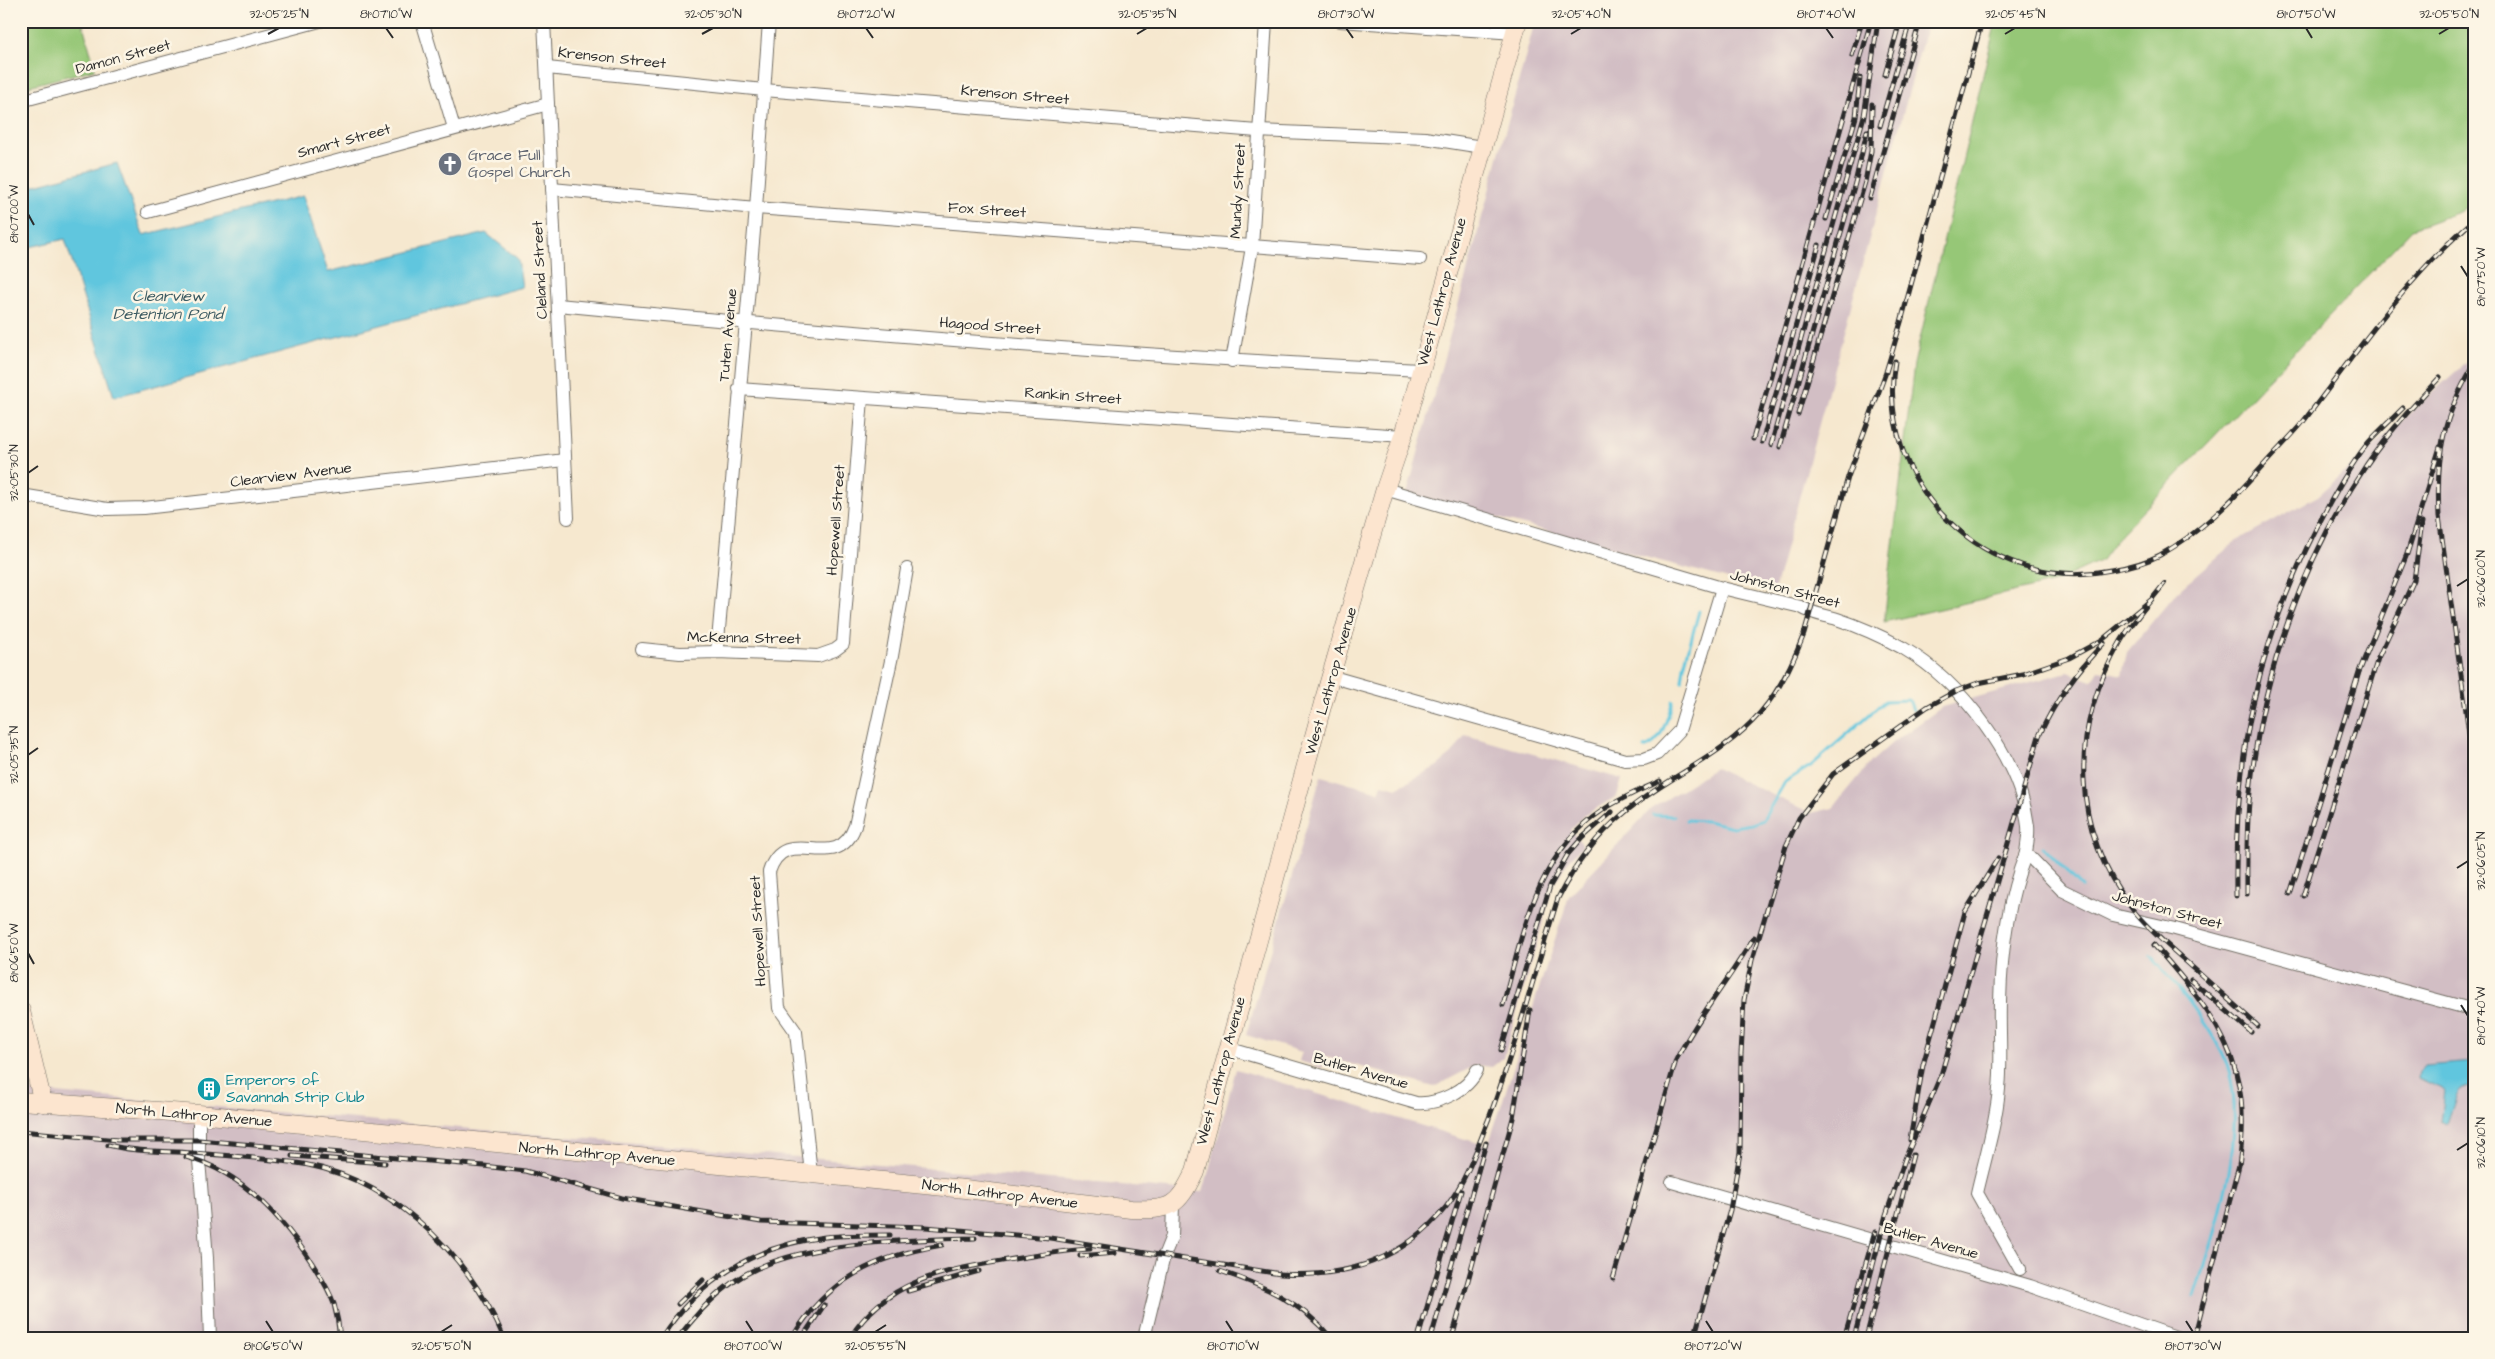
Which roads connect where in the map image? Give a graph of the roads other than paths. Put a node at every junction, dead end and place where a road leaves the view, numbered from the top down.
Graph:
1 (320, 21) edge
2 (422, 21) edge
3 (544, 21) edge
4 (769, 21) edge
5 (1266, 21) edge
6 (1340, 21) edge
7 (1516, 27) edge
8 (547, 68) junction
9 (764, 90) junction
10 (21, 101) edge
11 (548, 104) junction
12 (454, 128) junction
13 (1257, 132) junction
14 (1482, 147) junction
15 (552, 189) junction
16 (756, 208) junction
17 (148, 212) dead end
18 (1252, 247) junction
19 (1420, 259) dead end
20 (558, 305) junction
21 (745, 323) junction
22 (1232, 361) junction
23 (1420, 370) junction
24 (740, 389) junction
25 (862, 398) junction
26 (1403, 436) junction
27 (565, 460) junction
28 (1385, 489) junction
29 (21, 496) edge
30 (568, 518) dead end
31 (907, 569) dead end
32 (1722, 588) junction
33 (843, 644) joint
34 (642, 649) dead end
35 (718, 652) junction
36 (1332, 677) junction
37 (2026, 853) junction
38 (2474, 1010) edge
39 (21, 1011) edge
40 (1227, 1048) junction
41 (1477, 1070) dead end
42 (21, 1101) edge
43 (43, 1103) junction
44 (198, 1114) junction
45 (811, 1174) junction
46 (1672, 1182) dead end
47 (1172, 1205) junction
48 (2020, 1269) dead end
49 (210, 1338) edge
50 (1144, 1338) edge
51 (2179, 1338) edge

1 - 10 street, Damon Street
2 - 12 street
3 - 8 street, Cleland Street
4 - 9 street, Tuten Avenue
5 - 13 street, Mundy Street
6 - 7 street
7 - 14 street, West Lathrop Avenue
8 - 9 street, Krenson Street
8 - 11 street, Cleland Street
9 - 13 street, Krenson Street
9 - 16 street, Tuten Avenue
11 - 12 street, Smart Street
11 - 15 street, Cleland Street
12 - 17 street, Smart Street
13 - 14 street, Krenson Street
13 - 18 street, Mundy Street
14 - 23 street, West Lathrop Avenue
15 - 16 street, Fox Street
15 - 20 street, Cleland Street
16 - 18 street, Fox Street
16 - 21 street, Tuten Avenue
18 - 19 street, Fox Street
18 - 22 street, Mundy Street
20 - 21 street, Hagood Street
20 - 27 street, Cleland Street
21 - 22 street, Hagood Street
21 - 24 street, Tuten Avenue
22 - 23 street, Hagood Street
23 - 26 street, West Lathrop Avenue
24 - 25 street, Rankin Street
24 - 35 street, Tuten Avenue
25 - 26 street, Rankin Street
25 - 33 street, Hopewell Street
26 - 28 street, West Lathrop Avenue
27 - 29 street, Clearview Avenue
27 - 30 street, Cleland Street
28 - 32 street, Johnston Street
28 - 36 street, West Lathrop Avenue
31 - 45 street, Hopewell Street
32 - 36 street
32 - 37 street, Johnston Street
33 - 35 street, McKenna Street
34 - 35 street, McKenna Street
36 - 40 street, West Lathrop Avenue
37 - 38 street, Johnston Street
37 - 48 street
39 - 43 street
40 - 41 street, Butler Avenue
40 - 47 street, West Lathrop Avenue
42 - 43 street, North Lathrop Avenue
43 - 44 street, North Lathrop Avenue
44 - 45 street, North Lathrop Avenue
44 - 49 street
45 - 47 street, North Lathrop Avenue
46 - 51 street, Butler Avenue
47 - 50 street

